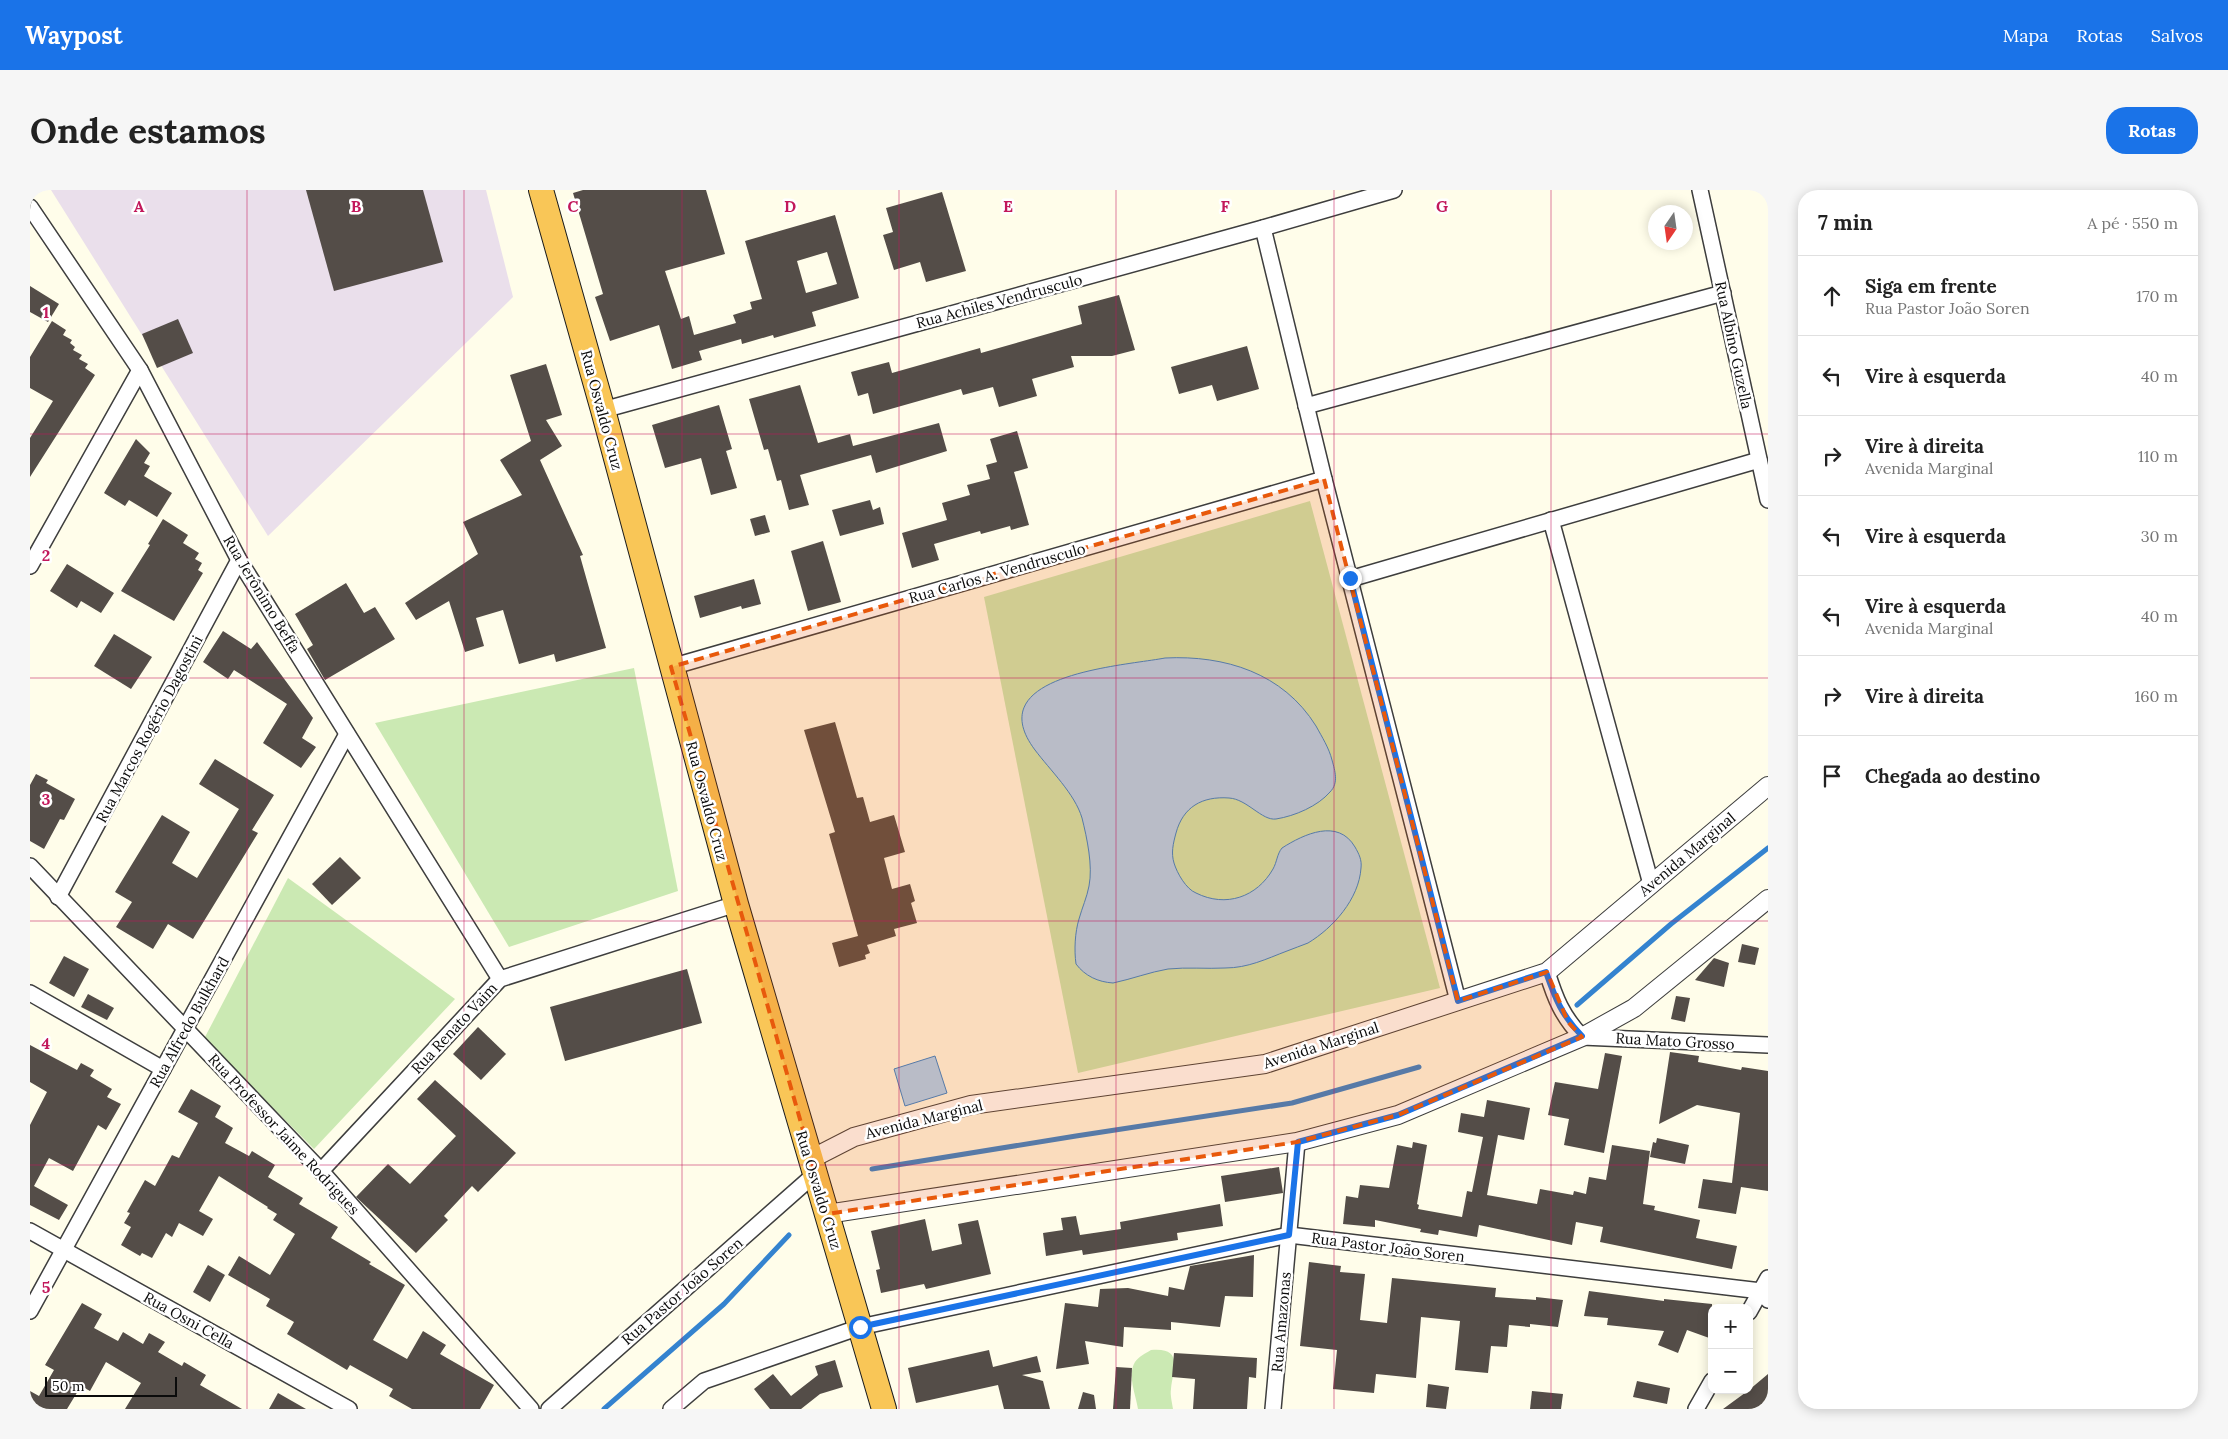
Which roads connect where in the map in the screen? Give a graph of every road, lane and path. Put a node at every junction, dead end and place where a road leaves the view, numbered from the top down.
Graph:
1 (541, 190) edge
2 (1394, 190) edge
3 (1700, 190) edge
4 (30, 207) edge
5 (1263, 228) junction
6 (1723, 294) junction
7 (140, 370) junction
8 (1306, 406) junction
9 (603, 410) junction
10 (1759, 460) junction
11 (1324, 479) junction
12 (1768, 500) edge
13 (1551, 520) junction
14 (239, 560) junction
15 (30, 566) edge
16 (1350, 578) junction
17 (671, 667) junction
18 (347, 734) junction
19 (1768, 786) edge
20 (30, 866) edge
21 (1651, 884) junction
22 (58, 898) junction
23 (1768, 899) edge
24 (736, 904) junction
25 (1546, 972) junction
26 (500, 980) junction
27 (30, 993) edge
28 (1458, 1001) junction
29 (185, 1030) junction
30 (1582, 1036) junction
31 (1768, 1045) edge
32 (163, 1069) junction
33 (1298, 1142) junction
34 (813, 1167) junction
35 (322, 1171) junction
36 (827, 1214) junction
37 (30, 1231) edge
38 (1289, 1235) junction
39 (64, 1250) junction
40 (1766, 1290) edge
41 (1753, 1307) edge
42 (30, 1311) edge
43 (860, 1327) junction
44 (1708, 1388) edge
45 (349, 1409) edge
46 (531, 1409) edge
47 (548, 1409) edge
48 (671, 1409) edge
49 (884, 1409) edge
50 (1273, 1409) edge
51 (1696, 1409) edge

1 - 9 highway, Rua Osvaldo Cruz
2 - 5 street, Rua Achiles Vendrusculo
3 - 6 street, Rua Albino Guzella
4 - 7 street, Rua Jerônimo Beffa
5 - 8 street
5 - 9 street, Rua Achiles Vendrusculo
6 - 8 street
6 - 10 street, Rua Albino Guzella
7 - 14 street, Rua Jerônimo Beffa
7 - 15 street
8 - 11 street
9 - 17 highway, Rua Osvaldo Cruz
10 - 12 street, Rua Albino Guzella
10 - 13 street
11 - 16 street
11 - 17 street, Rua Carlos A. Vendrusculo
13 - 16 street
13 - 21 street
14 - 18 street, Rua Jerônimo Beffa
14 - 22 street, Rua Marcos Rogério Dagostini
16 - 28 street
17 - 24 highway, Rua Osvaldo Cruz
18 - 26 street, Rua Jerônimo Beffa
18 - 29 street, Rua Alfredo Bulkhard
19 - 21 street, Avenida Marginal
20 - 22 street, Rua Professor Jaime Rodrigues
21 - 25 street, Avenida Marginal
22 - 29 street, Rua Professor Jaime Rodrigues
23 - 30 street
24 - 26 street, Rua Renato Vaim
24 - 34 highway, Rua Osvaldo Cruz
25 - 28 street, Avenida Marginal
25 - 30 street
26 - 35 street, Rua Renato Vaim
27 - 32 street
28 - 34 street, Avenida Marginal
29 - 32 street, Rua Alfredo Bulkhard
29 - 35 street, Rua Professor Jaime Rodrigues
30 - 31 street, Rua Mato Grosso
30 - 33 street
32 - 39 street, Rua Alfredo Bulkhard
33 - 36 street
33 - 38 street, Rua Amazonas
34 - 36 highway, Rua Osvaldo Cruz
34 - 47 street, Rua Pastor João Soren
35 - 46 street, Rua Professor Jaime Rodrigues
36 - 43 highway, Rua Osvaldo Cruz
37 - 39 street, Rua Osni Cella
38 - 40 street, Rua Pastor João Soren
38 - 43 street, Rua Pastor João Soren
38 - 50 street, Rua Amazonas
39 - 42 street, Rua Alfredo Bulkhard
39 - 45 street, Rua Osni Cella
40 - 41 street
43 - 48 street, Rua Pastor João Soren
43 - 49 highway, Rua Osvaldo Cruz
44 - 51 street

